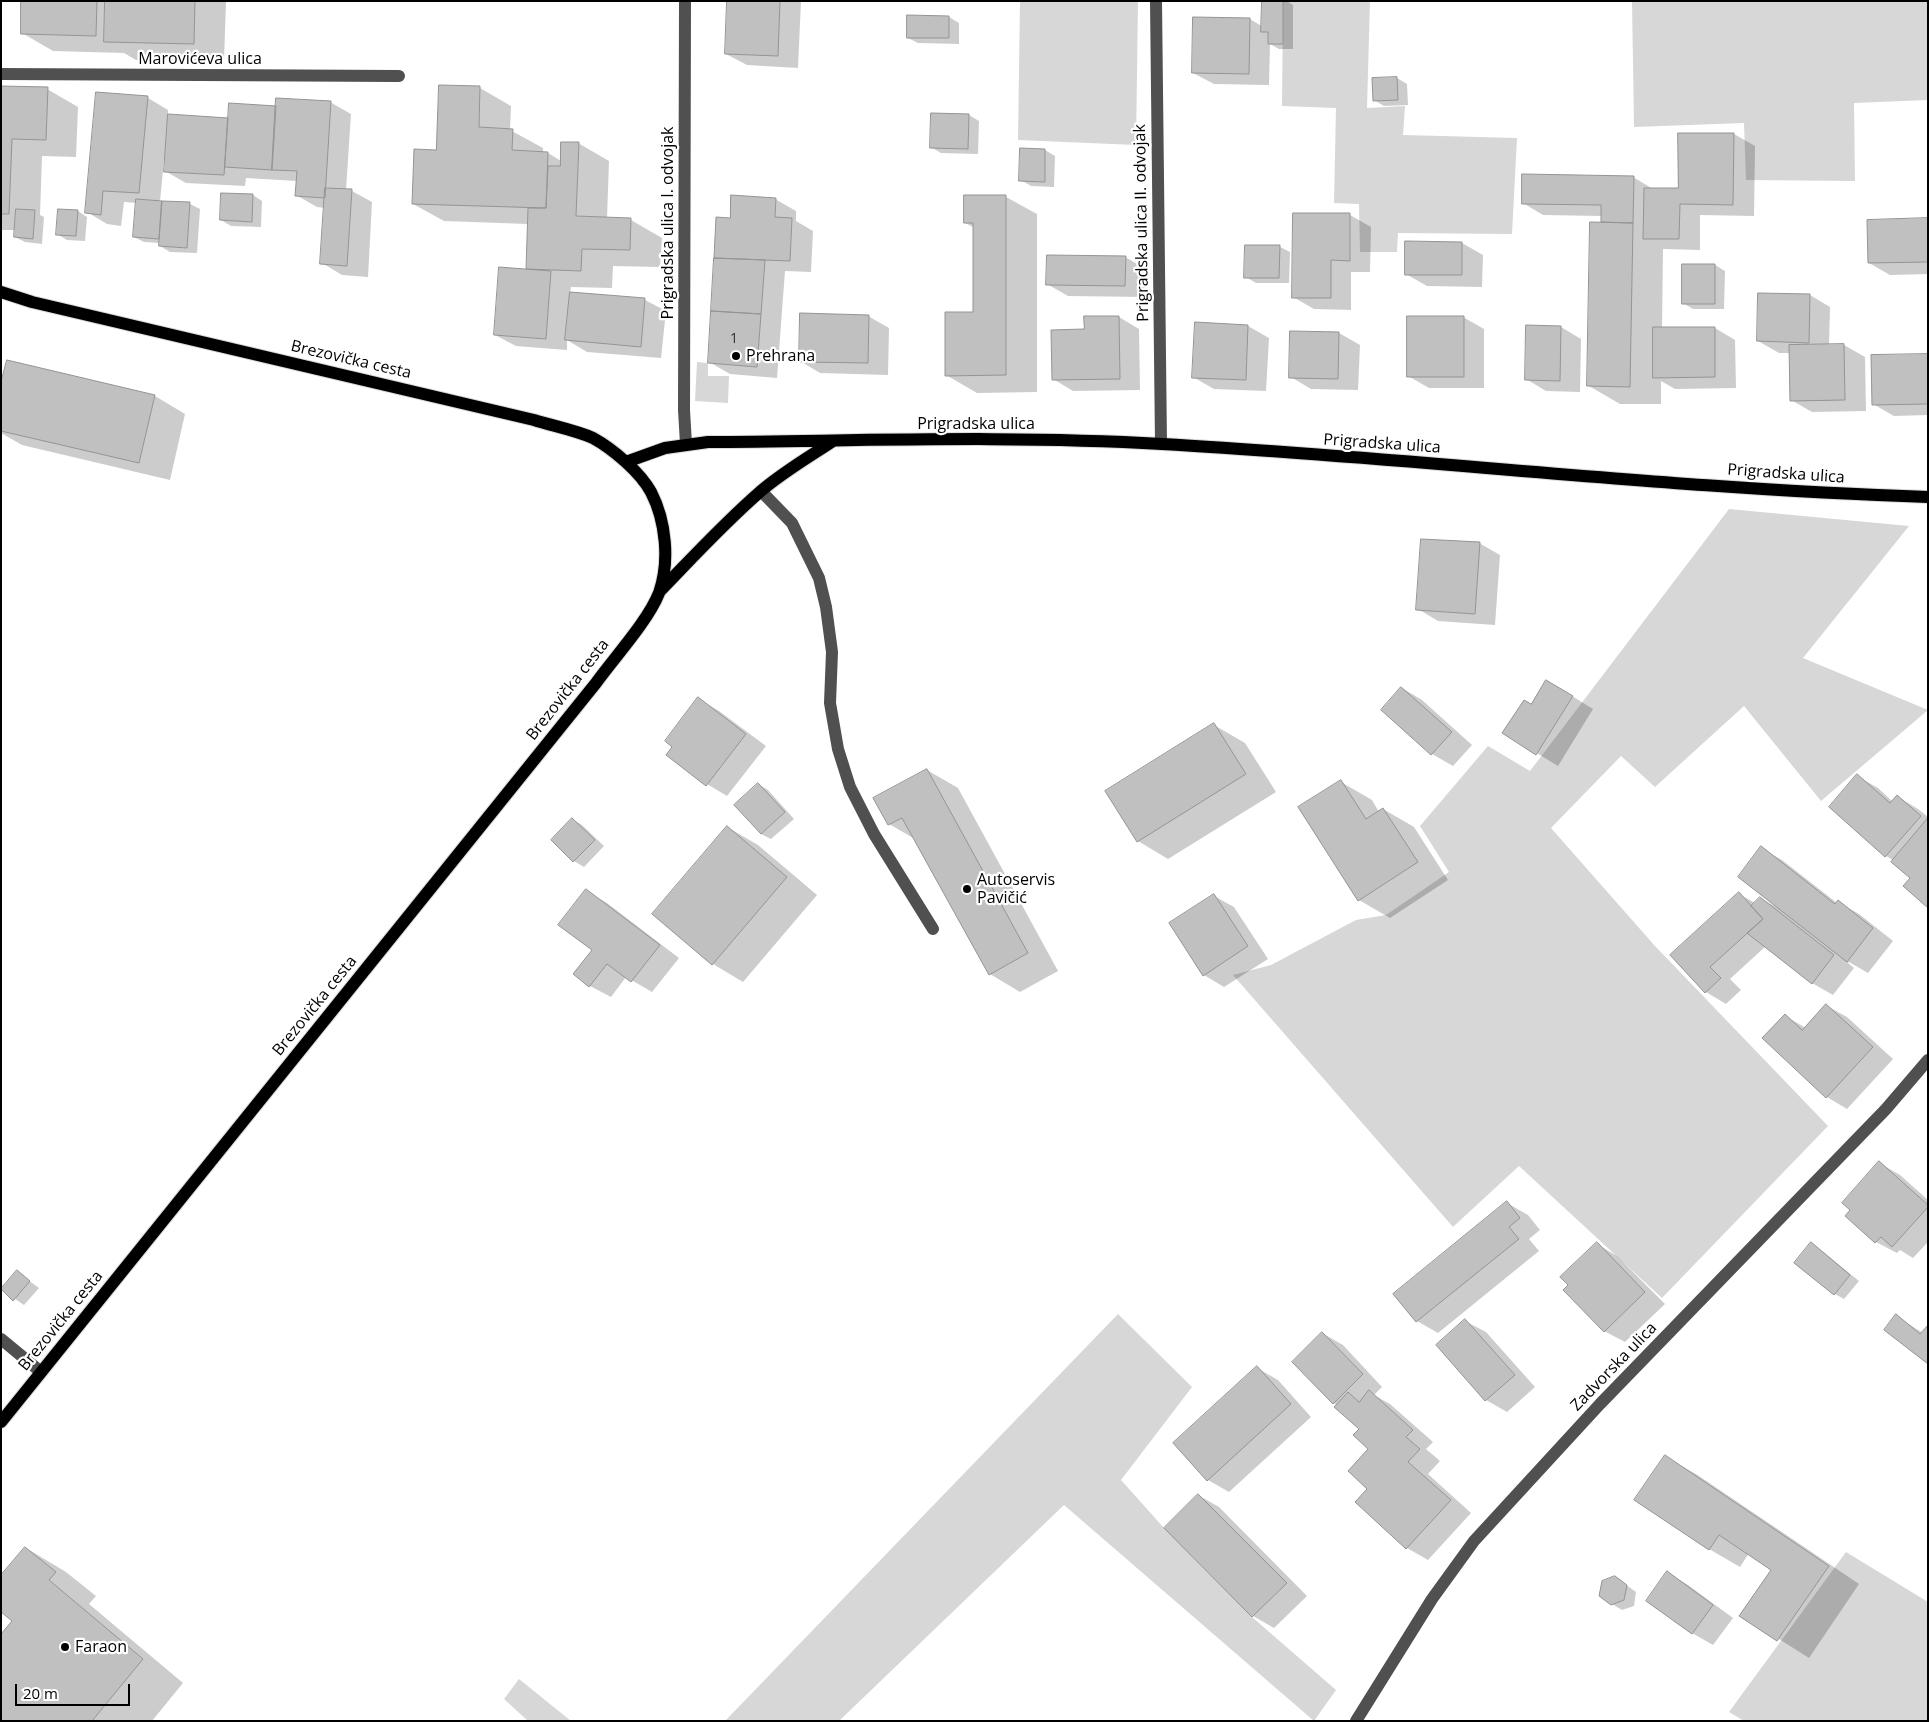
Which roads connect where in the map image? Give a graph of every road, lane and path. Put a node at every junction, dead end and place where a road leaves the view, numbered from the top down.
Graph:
1 (685, 1) edge
2 (1156, 1) edge
3 (1, 74) edge
4 (399, 76) dead end
5 (1, 292) edge
6 (833, 441) junction
7 (686, 444) junction
8 (1161, 444) junction
9 (626, 462) junction
10 (761, 491) junction
11 (1928, 497) edge
12 (658, 593) junction
13 (933, 929) dead end
14 (1928, 1060) edge
15 (1, 1339) edge
16 (41, 1372) junction
17 (1, 1422) edge
18 (1356, 1721) edge

1 - 7 street, Prigradska ulica I. odvojak
2 - 8 street, Prigradska ulica II. odvojak
3 - 4 street, Marovićeva ulica
5 - 9 main road, Brezovička cesta
6 - 7 main road, Prigradska ulica
6 - 8 main road, Prigradska ulica
6 - 10 main road
7 - 9 main road, Prigradska ulica
8 - 11 main road, Prigradska ulica
9 - 12 main road, Brezovička cesta
10 - 12 main road
10 - 13 street
12 - 16 main road, Brezovička cesta
14 - 18 street, Zadvorska ulica
15 - 16 street
16 - 17 main road, Brezovička cesta

